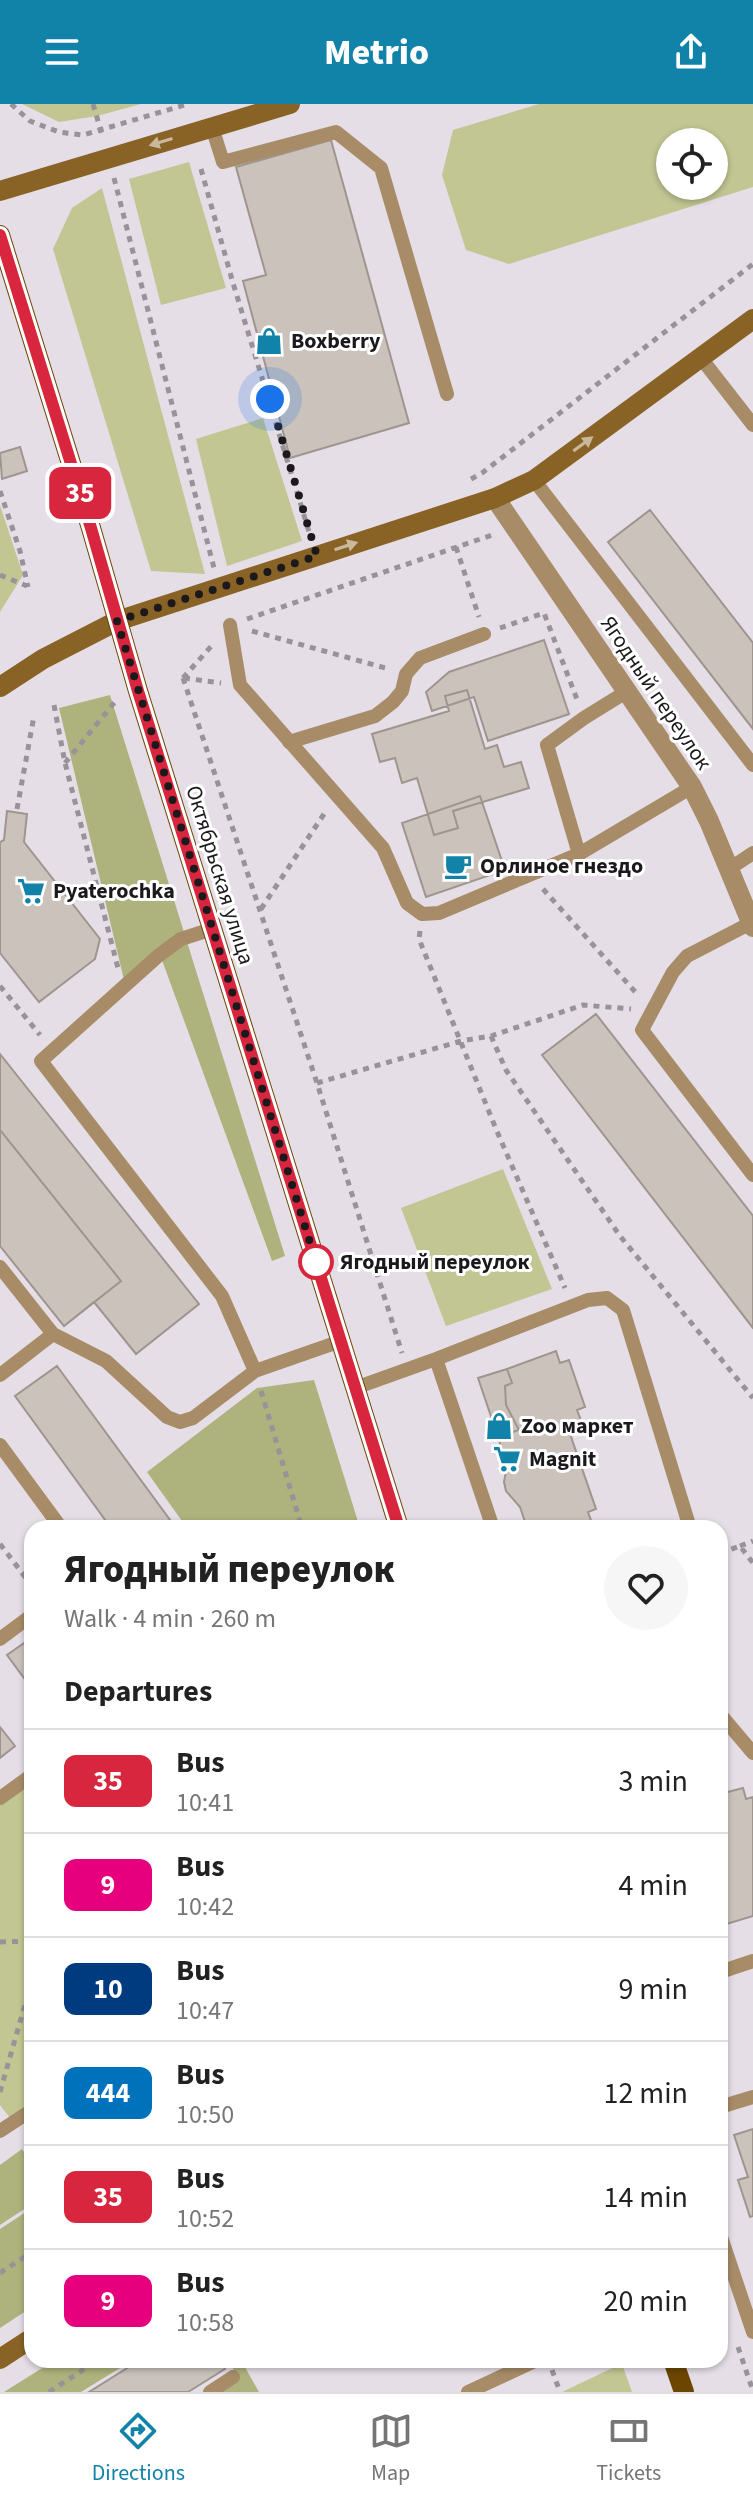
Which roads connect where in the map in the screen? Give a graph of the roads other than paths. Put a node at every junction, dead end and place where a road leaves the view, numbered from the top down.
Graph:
1 (290, 104) edge
2 (212, 127) junction
3 (0, 191) edge
4 (0, 235) edge
5 (753, 319) edge
6 (701, 358) junction
7 (447, 394) dead end
8 (753, 425) edge
9 (534, 480) junction
10 (495, 498) junction
11 (117, 621) junction
12 (230, 625) road end
13 (484, 634) road end
14 (0, 687) edge
15 (626, 692) junction
16 (289, 742) junction
17 (753, 765) edge
18 (692, 787) junction
19 (753, 853) edge
20 (579, 854) junction
21 (729, 869) junction
22 (752, 925) edge
23 (212, 929) junction
24 (753, 1175) edge
25 (0, 1267) edge
26 (53, 1334) junction
27 (341, 1341) junction
28 (436, 1359) junction
29 (255, 1371) junction
30 (0, 1375) edge
31 (355, 1388) junction
32 (0, 1445) edge
33 (55, 1520) edge
34 (396, 1520) edge
35 (490, 1520) edge
36 (688, 1520) edge
37 (24, 1624) edge
38 (0, 1639) edge
39 (728, 1723) edge
40 (753, 1753) edge
41 (24, 1781) edge
42 (0, 1798) edge
43 (753, 1961) edge
44 (728, 1969) edge
45 (753, 2097) edge
46 (728, 2105) edge
47 (24, 2115) edge
48 (0, 2131) edge
49 (728, 2258) edge
50 (753, 2332) edge
51 (24, 2343) edge
52 (0, 2359) edge
53 (520, 2368) edge
54 (676, 2368) edge
55 (233, 2377) dead end
56 (210, 2392) edge
57 (468, 2392) edge
58 (684, 2392) edge

1 - 2 main road
2 -> 3 main road
2 - 7 lane
4 - 11 main road, Октябрьская улица
5 - 6 main road
6 - 8 lane
9 -> 6 main road
9 - 10 main road
9 - 17 lane
11 -> 10 main road
10 - 15 street, Ягодный переулок
11 - 14 main road
11 - 23 main road, Октябрьская улица
12 - 16 lane
13 - 16 lane
15 - 18 street, Ягодный переулок
15 - 20 lane
16 - 20 lane
18 - 20 lane
18 - 21 street, Ягодный переулок
19 - 21 lane
21 - 22 street, Ягодный переулок
22 - 24 lane
23 - 27 main road, Октябрьская улица
23 - 29 lane
25 - 26 lane
26 - 29 lane
26 - 30 lane
27 - 29 lane
27 - 31 main road, Октябрьская улица
28 - 31 lane
28 - 35 lane
28 - 36 lane
31 - 34 main road, Октябрьская улица
32 - 33 lane
37 - 38 lane
39 - 40 lane
41 - 42 lane
43 - 44 lane
45 - 46 lane
47 - 48 lane
49 - 50 lane
51 - 52 main road
53 - 57 lane
54 - 58 main road
55 - 56 lane

